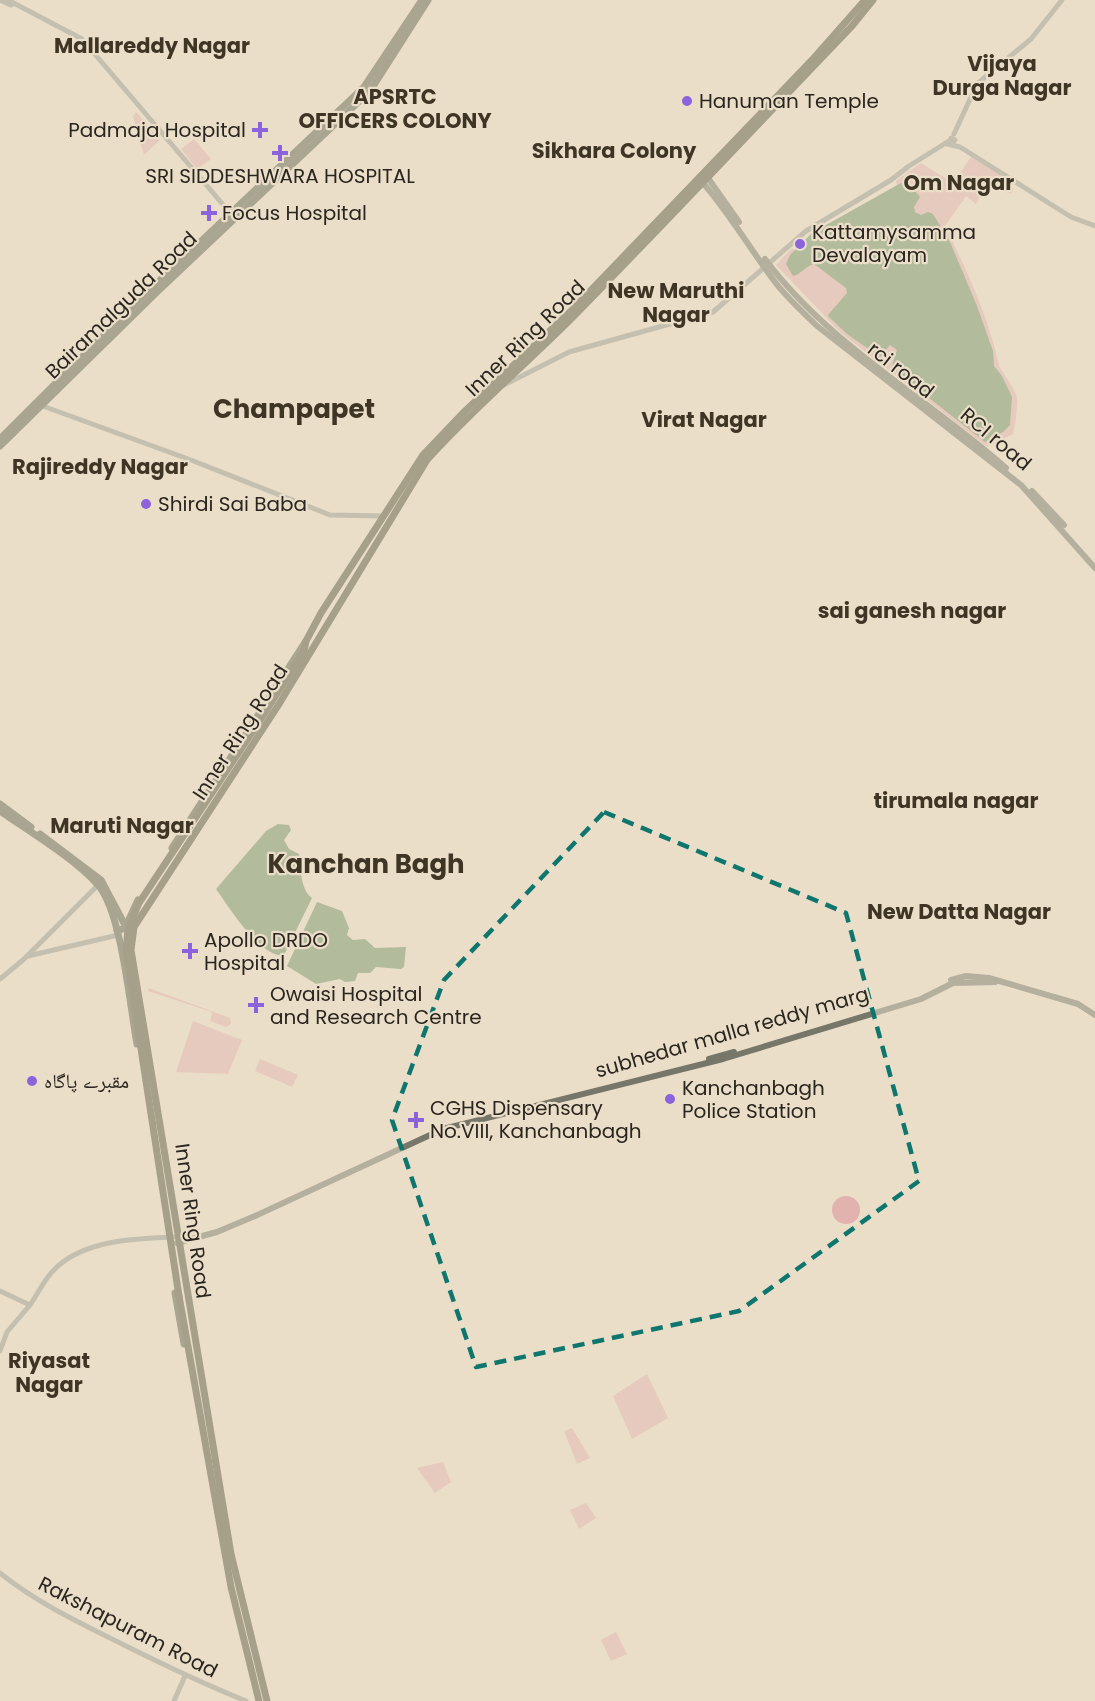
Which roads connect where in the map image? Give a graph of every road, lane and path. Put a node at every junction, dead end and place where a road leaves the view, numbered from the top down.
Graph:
1 (0, 0) edge
2 (422, 0) edge
3 (428, 0) edge
4 (865, 0) edge
5 (873, 0) edge
6 (1062, 0) edge
7 (8, 2) edge
8 (373, 83) junction
9 (953, 141) junction
10 (706, 180) junction
11 (231, 214) junction
12 (1095, 224) edge
13 (767, 265) junction
14 (500, 387) junction
15 (40, 404) junction
16 (0, 439) edge
17 (0, 446) edge
18 (383, 516) junction
19 (1095, 562) edge
20 (1095, 568) edge
21 (306, 641) junction
22 (0, 804) edge
23 (0, 811) edge
24 (189, 821) junction
25 (198, 826) junction
26 (98, 885) junction
27 (114, 901) junction
28 (132, 910) junction
29 (126, 926) junction
30 (118, 933) junction
31 (132, 933) junction
32 (27, 956) junction
33 (0, 979) edge
34 (1095, 1015) edge
35 (169, 1240) junction
36 (180, 1240) junction
37 (0, 1291) edge
38 (30, 1305) junction
39 (0, 1351) edge
40 (192, 1368) junction
41 (0, 1573) edge
42 (185, 1676) junction
43 (174, 1701) edge
44 (246, 1701) edge
45 (259, 1701) edge
46 (267, 1701) edge

1 - 7 street
2 - 8 main road, Bairamalguda Road
3 - 8 main road, Bairamalguda Road
4 - 18 highway, Inner Ring Road
5 - 10 highway, Inner Ring Road
6 - 9 street
7 - 11 street
8 - 11 main road, Bairamalguda Road
8 - 15 main road, Bairamalguda Road
9 - 12 street
9 - 13 street
10 - 13 main road, rci road
10 - 13 main road, RCI road
10 - 14 highway, Inner Ring Road
11 - 15 main road, Bairamalguda Road
13 - 14 street
13 - 19 main road, RCI road
13 - 20 main road, rci road
14 - 25 highway, Inner Ring Road
15 - 16 main road, Bairamalguda Road
15 - 17 main road, Bairamalguda Road
15 - 18 street
18 - 21 highway, Inner Ring Road
21 - 24 main road, Inner Ring Road
21 - 40 highway, bridge
22 - 27 main road
23 - 26 main road
24 - 25 highway
24 - 28 main road, Inner Ring Road
25 - 31 highway, Inner Ring Road
26 - 30 main road, Inner Ring Road
26 - 32 street
27 - 28 main road
27 - 29 main road
28 - 29 main road, Inner Ring Road
29 - 30 main road
29 - 31 main road
30 - 32 street
30 - 35 main road, Inner Ring Road
31 - 36 highway, Inner Ring Road
32 - 33 street
34 - 36 main road, subhedar malla reddy marg
35 - 36 main road, subhedar malla reddy marg
35 - 38 street
35 - 40 main road, Inner Ring Road
36 - 46 highway, Inner Ring Road
37 - 38 street
38 - 39 street
40 - 45 highway, Inner Ring Road
41 - 42 street, Rakshapuram Road
42 - 43 street
42 - 44 street, Rakshapuram Road

